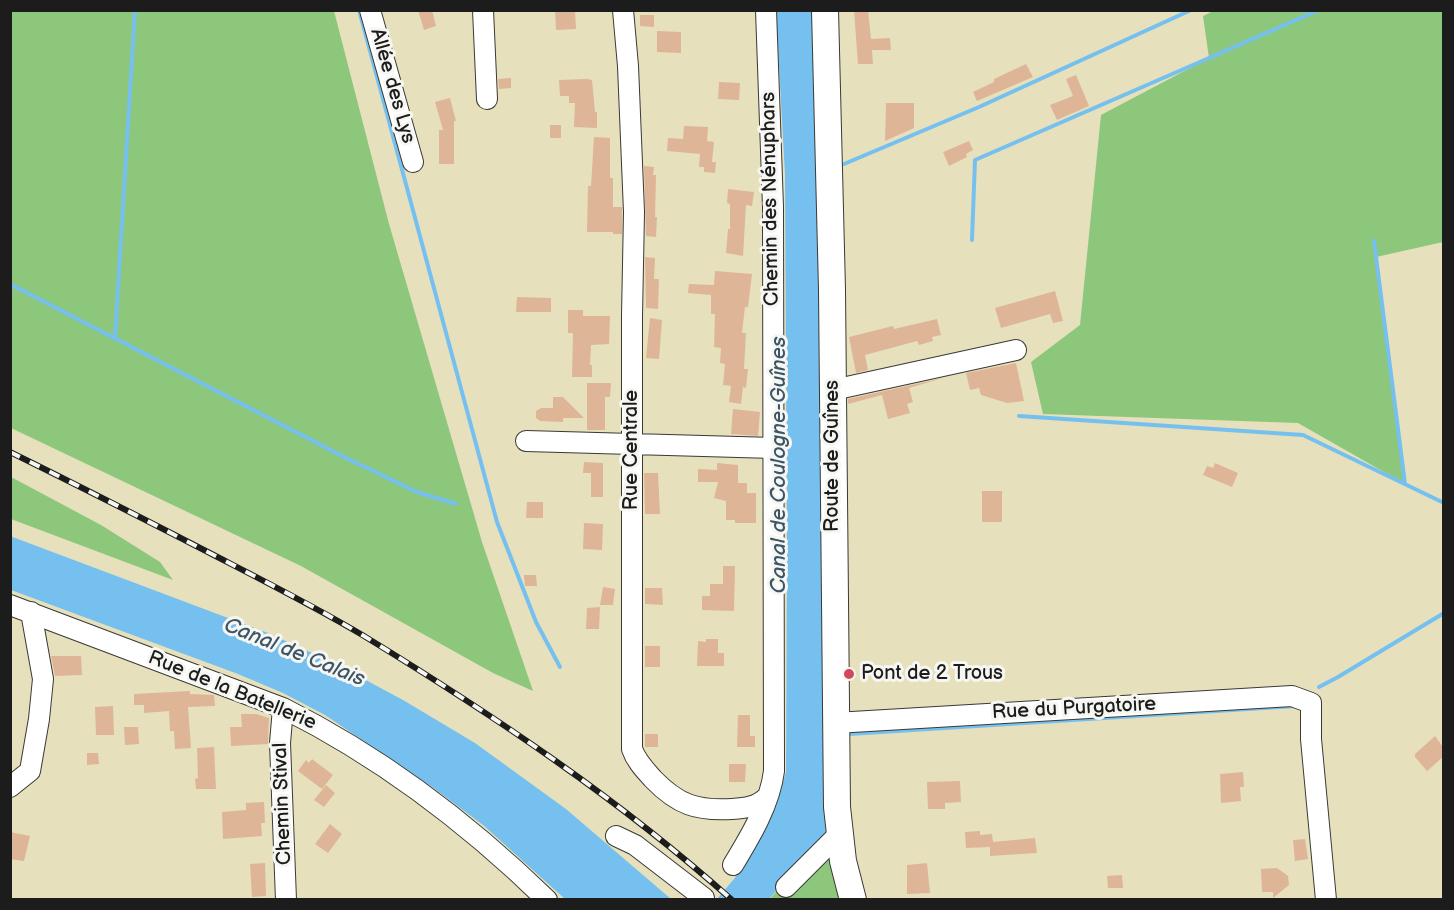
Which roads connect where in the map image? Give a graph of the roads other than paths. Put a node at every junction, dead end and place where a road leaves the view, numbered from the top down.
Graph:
1 (370, 10) edge
2 (483, 10) edge
3 (623, 10) edge
4 (766, 10) edge
5 (825, 10) edge
6 (487, 99) dead end
7 (413, 162) dead end
8 (1016, 350) dead end
9 (832, 390) junction
10 (526, 441) dead end
11 (633, 444) junction
12 (774, 448) junction
13 (10, 605) edge
14 (31, 612) junction
15 (283, 708) junction
16 (835, 723) junction
17 (10, 787) edge
18 (767, 797) junction
19 (839, 834) junction
20 (616, 836) dead end
21 (733, 865) dead end
22 (786, 887) dead end
23 (704, 898) dead end
24 (286, 900) edge
25 (547, 900) edge
26 (853, 900) edge
27 (1326, 900) edge

1 - 7 street, Allée des Lys
2 - 6 street
3 - 11 street, Rue Centrale
4 - 12 street, Chemin des Nénuphars
5 - 9 main road, Route de Guînes
8 - 9 street
9 - 16 main road, Route de Guînes
10 - 11 street
11 - 12 street
11 - 18 street, Rue Centrale
12 - 18 street, Chemin des Nénuphars
13 - 14 street, Rue de la Batellerie
14 - 15 street, Rue de la Batellerie
14 - 17 street
15 - 24 street, Chemin Stival
15 - 25 street, Rue de la Batellerie
16 - 19 main road, Route de Guînes
16 - 27 street, Rue du Purgatoire
18 - 21 street, Chemin des Nénuphars
19 - 22 street
19 - 26 main road, Route de Guînes
20 - 23 street

